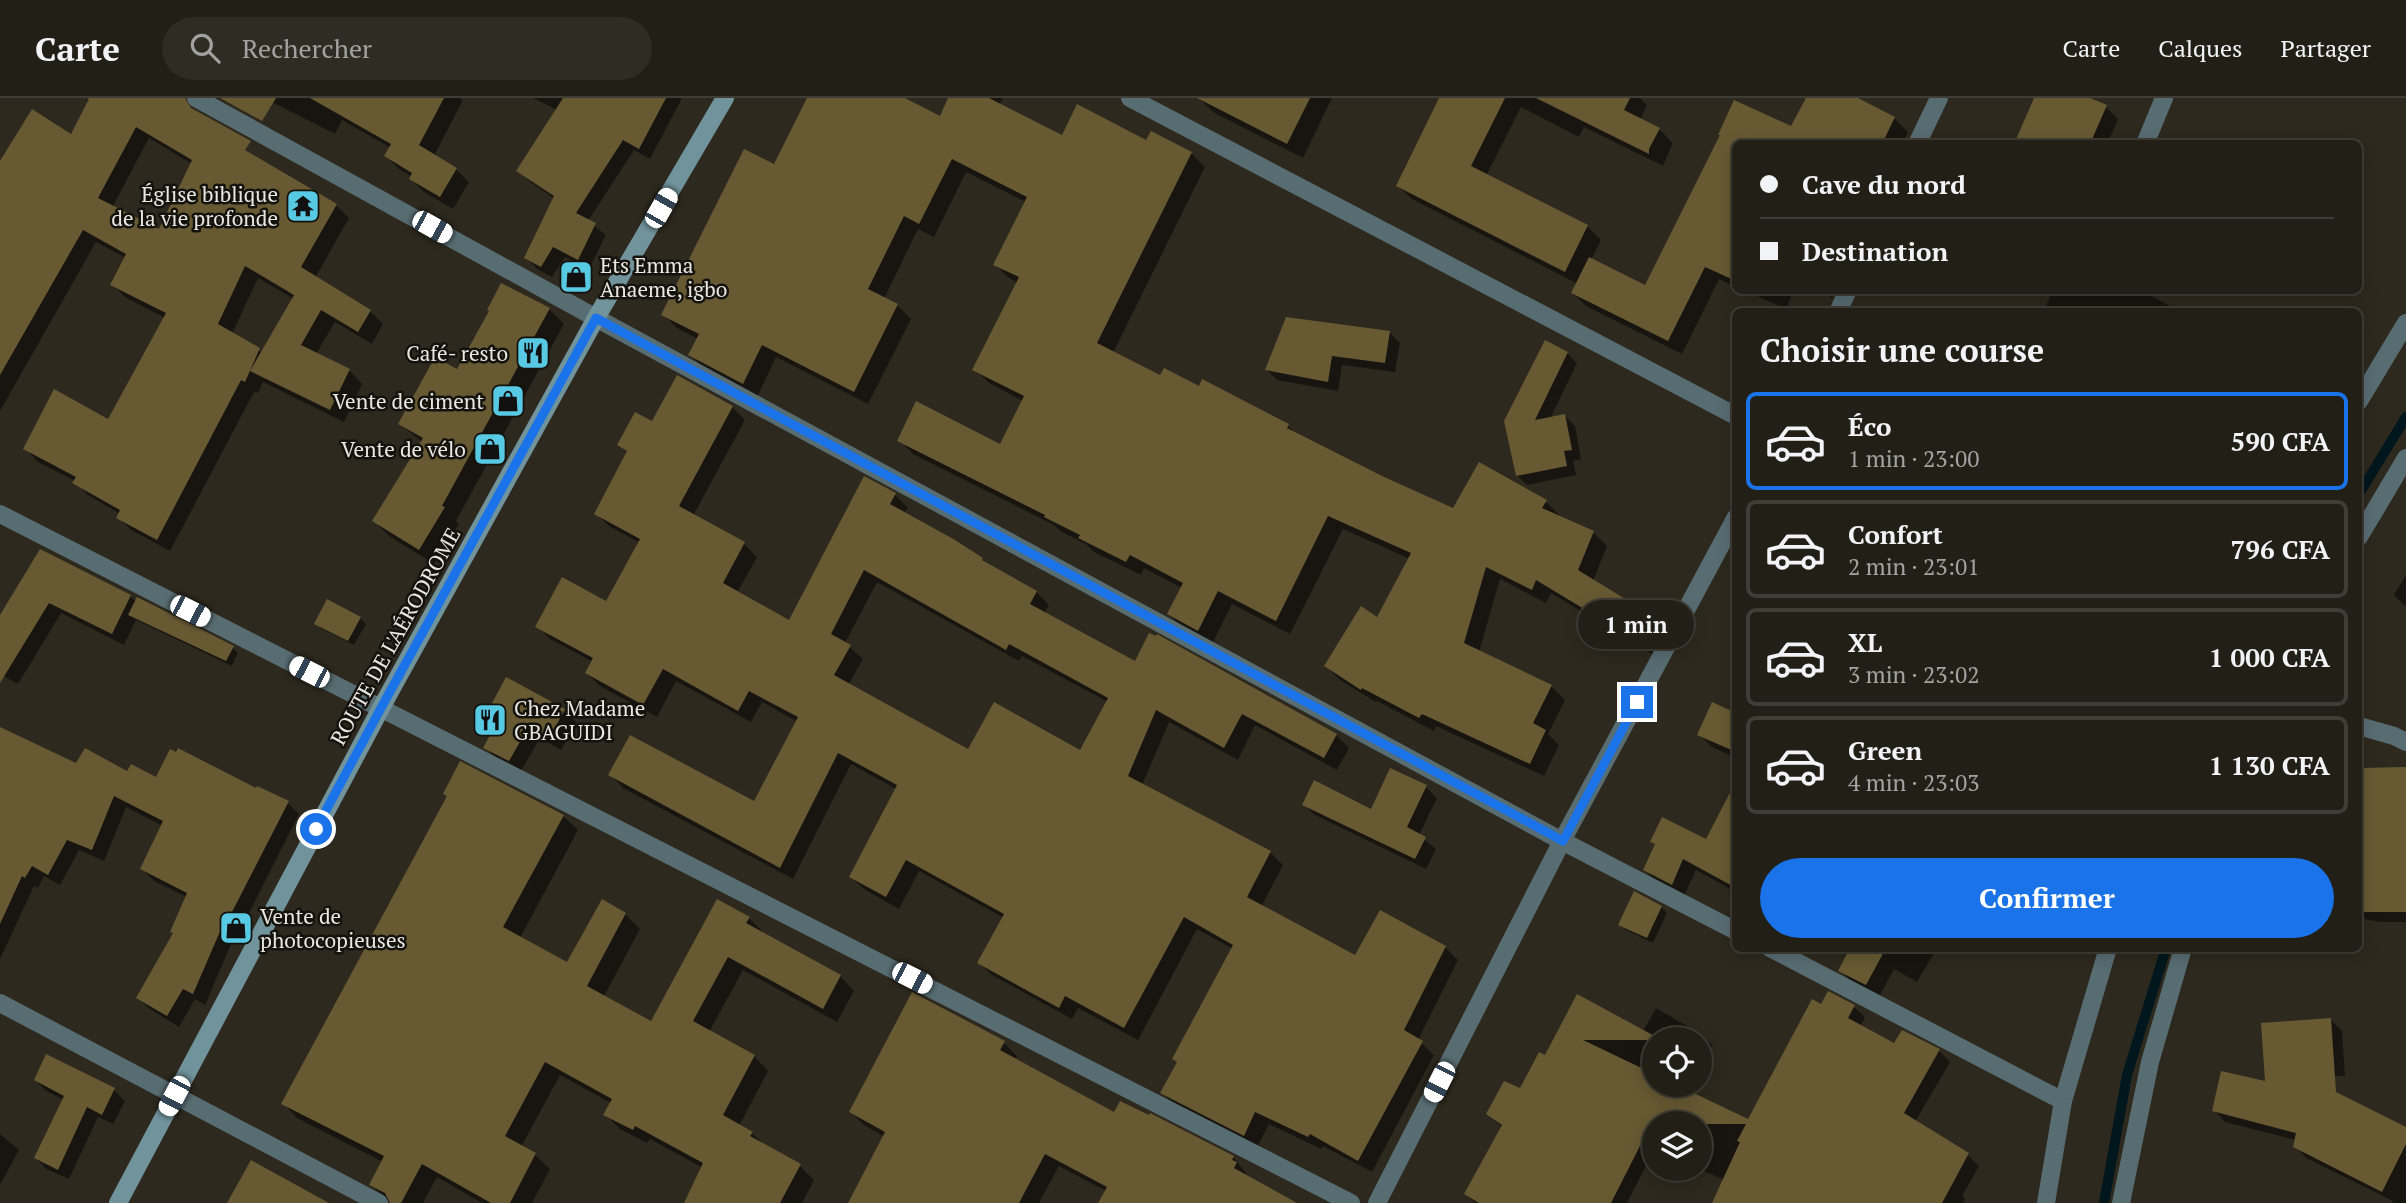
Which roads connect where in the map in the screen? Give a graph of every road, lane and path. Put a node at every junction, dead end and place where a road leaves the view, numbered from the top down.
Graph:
1 (196, 98) edge
2 (725, 98) edge
3 (1130, 98) edge
4 (1939, 98) edge
5 (2164, 98) edge
6 (1919, 140) edge
7 (2147, 140) edge
8 (596, 318) junction
9 (2406, 323) edge
10 (2362, 396) edge
11 (1732, 414) edge
12 (2406, 458) edge
13 (0, 514) edge
14 (1732, 524) edge
15 (2362, 532) edge
16 (381, 708) junction
17 (2362, 727) edge
18 (2406, 742) edge
19 (1563, 841) junction
20 (1732, 929) edge
21 (1778, 952) edge
22 (2107, 952) edge
23 (2182, 952) edge
24 (0, 1003) edge
25 (174, 1096) junction
26 (2063, 1101) junction
27 (118, 1203) edge
28 (379, 1203) edge
29 (1351, 1203) edge
30 (1377, 1203) edge
31 (2046, 1203) edge
32 (2121, 1203) edge

1 - 8 street
2 - 8 street, ROUTE DE L'AÉRODROME
3 - 11 street
4 - 6 street
5 - 7 street
8 - 16 street, ROUTE DE L'AÉRODROME
8 - 19 street
9 - 10 street
12 - 15 street
13 - 16 street
14 - 19 street
16 - 25 street, ROUTE DE L'AÉRODROME
16 - 29 street
17 - 18 street
19 - 20 street
19 - 30 street
21 - 26 street
22 - 26 street
23 - 32 street
24 - 25 street
25 - 27 street, ROUTE DE L'AÉRODROME
25 - 28 street
26 - 31 street

